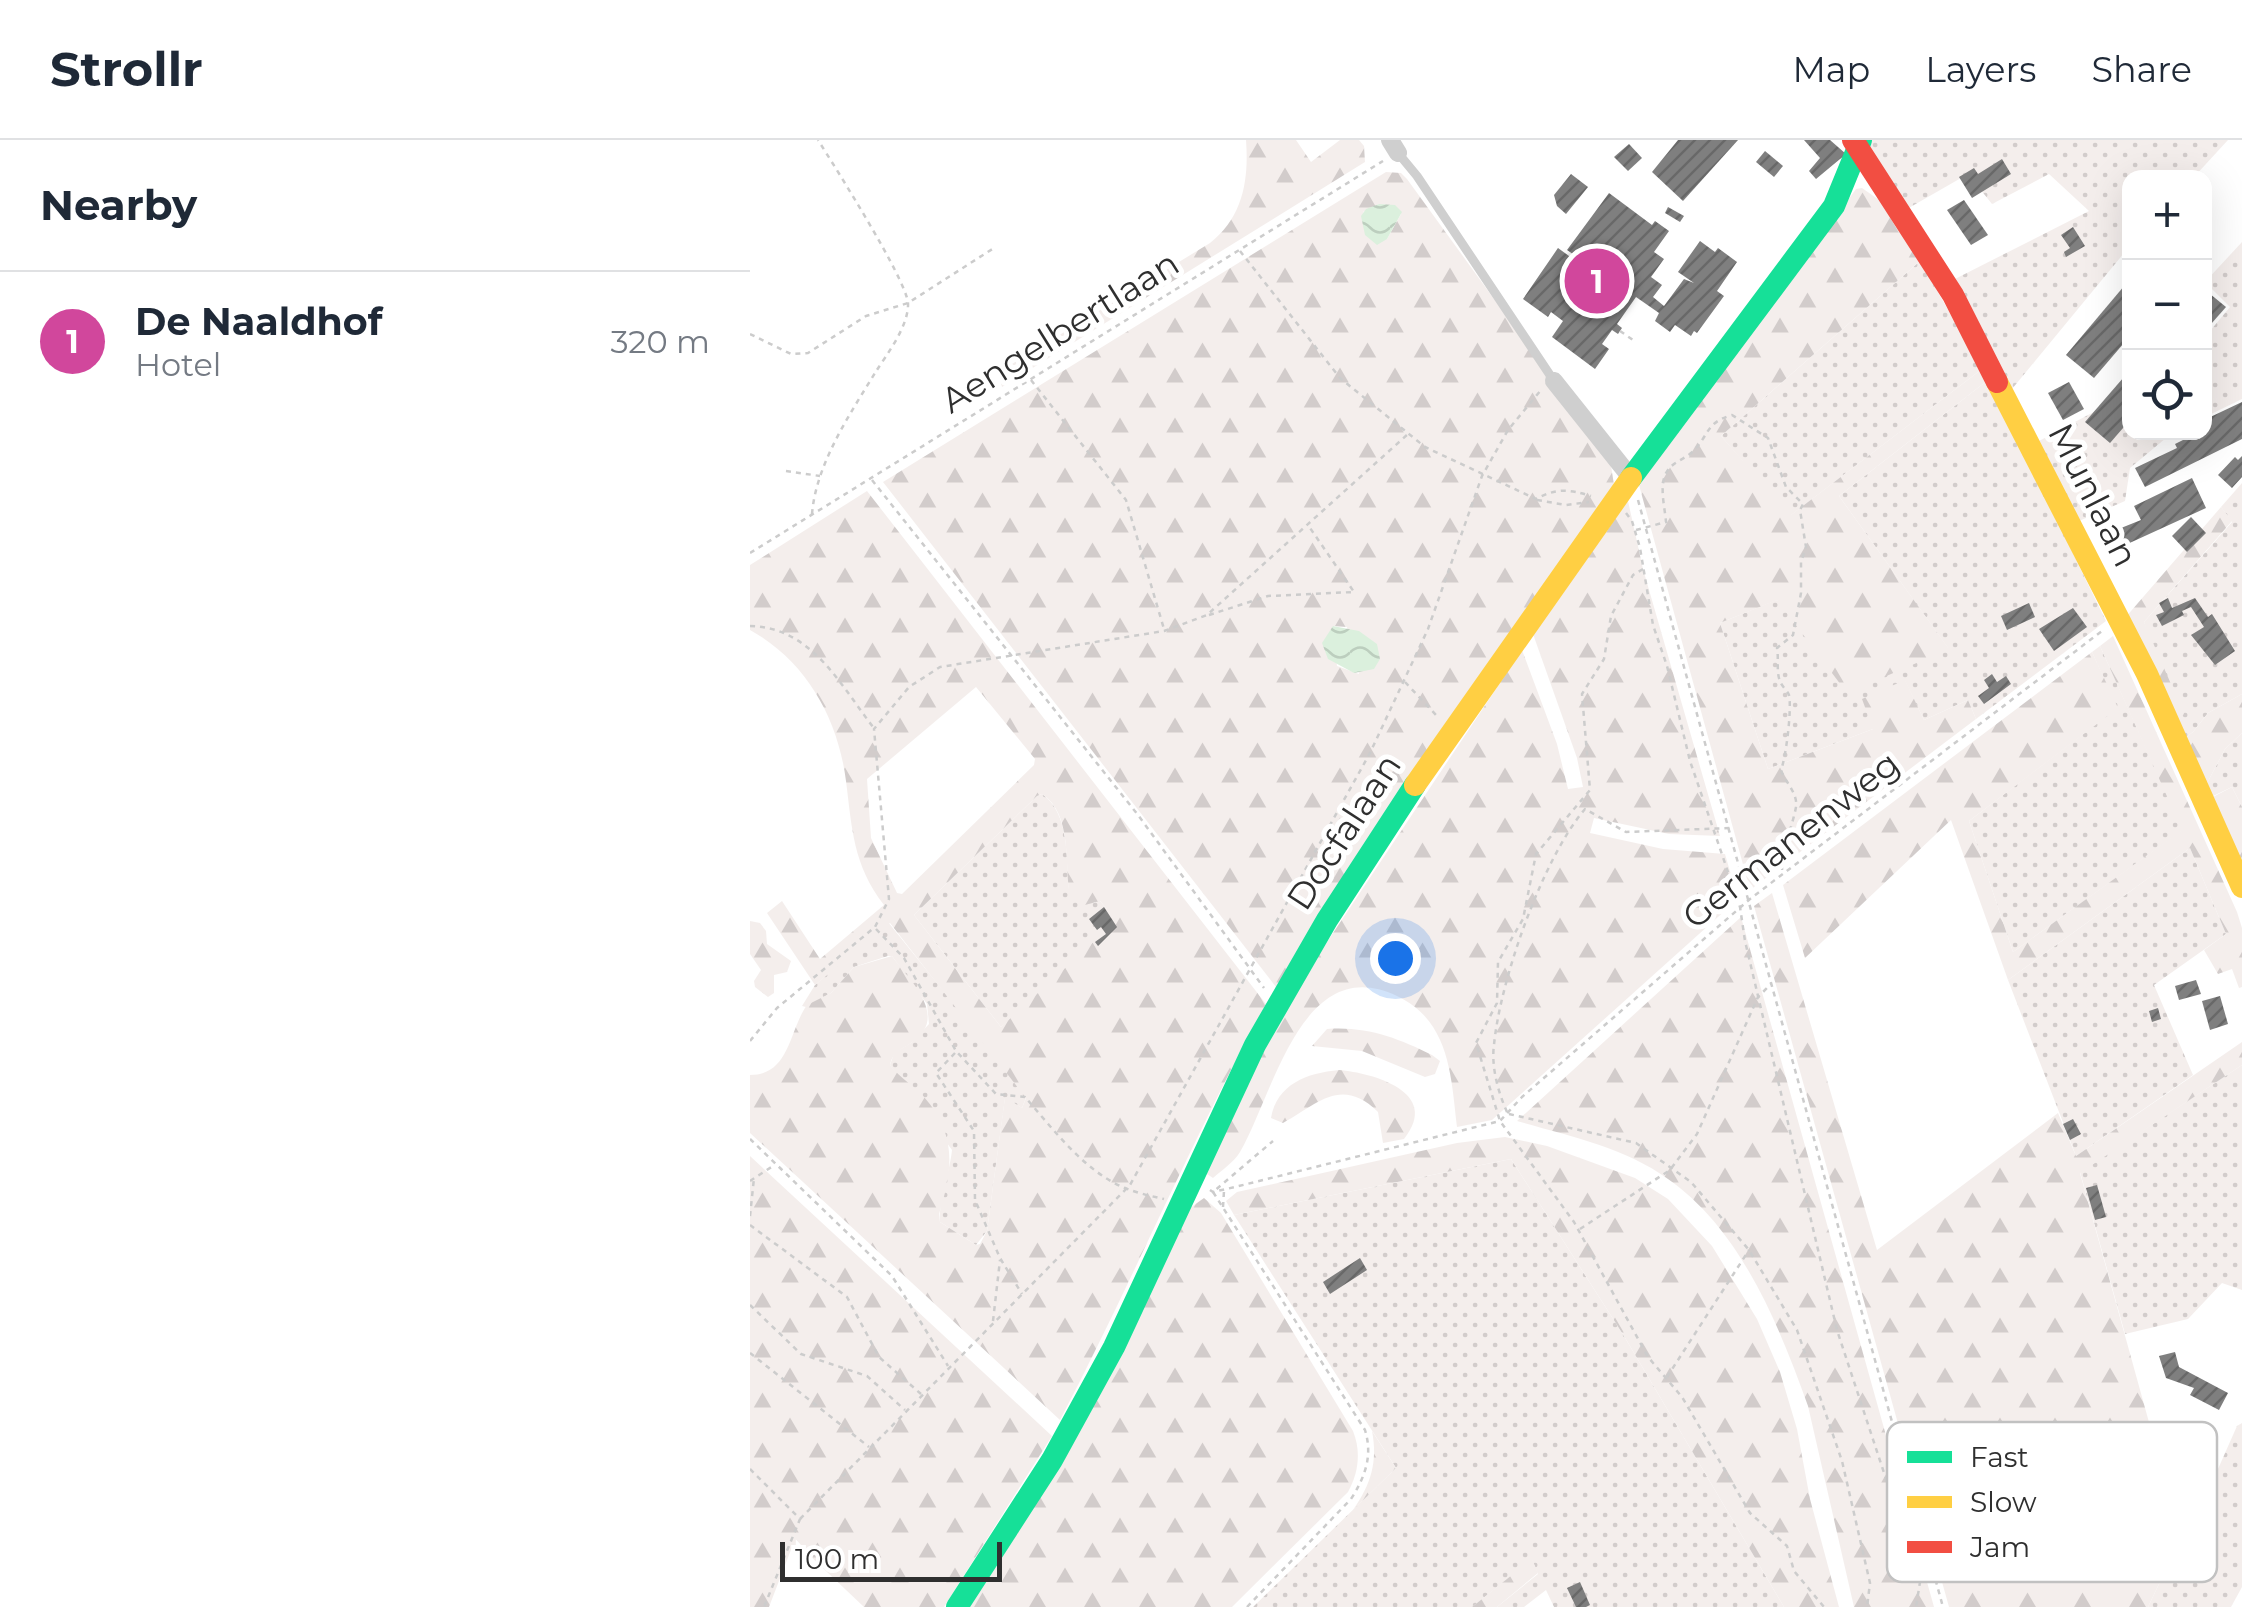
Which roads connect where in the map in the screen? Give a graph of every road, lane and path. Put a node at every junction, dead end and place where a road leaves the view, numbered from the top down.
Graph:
1 (818, 140) edge
2 (1858, 142) edge
3 (1394, 146) edge
4 (994, 248) dead end
5 (1240, 250) junction
6 (908, 304) junction
7 (1620, 331) dead end
8 (750, 334) edge
9 (1632, 340) dead end
10 (1031, 380) junction
11 (1554, 381) junction
12 (1408, 434) junction
13 (786, 471) dead end
14 (821, 476) junction
15 (1482, 476) junction
16 (871, 479) junction
17 (1632, 479) junction
18 (1536, 500) junction
19 (1613, 502) junction
20 (812, 515) junction
21 (1308, 525) junction
22 (1646, 527) junction
23 (1635, 531) junction
24 (750, 553) edge
25 (1644, 569) junction
26 (1207, 615) junction
27 (2117, 619) junction
28 (750, 626) edge
29 (1164, 631) junction
30 (1011, 655) junction
31 (1404, 680) junction
32 (874, 728) junction
33 (1451, 730) junction
34 (1730, 828) junction
35 (1714, 829) junction
36 (1783, 874) junction
37 (2242, 887) edge
38 (1750, 899) junction
39 (1740, 907) junction
40 (875, 928) junction
41 (1250, 969) junction
42 (1772, 983) junction
43 (1758, 997) junction
44 (1276, 1004) junction
45 (750, 1041) edge
46 (956, 1052) junction
47 (1507, 1114) junction
48 (1500, 1121) junction
49 (750, 1139) edge
50 (1273, 1140) dead end
51 (775, 1165) junction
52 (1670, 1170) junction
53 (1192, 1178) junction
54 (752, 1179) edge
55 (1126, 1189) junction
56 (1224, 1190) junction
57 (1213, 1192) junction
58 (1180, 1203) junction
59 (1223, 1208) junction
60 (750, 1216) edge
61 (750, 1225) edge
62 (1579, 1230) junction
63 (1749, 1250) junction
64 (1000, 1258) junction
65 (1022, 1294) junction
66 (750, 1306) edge
67 (993, 1324) junction
68 (750, 1353) edge
69 (950, 1368) junction
70 (1666, 1378) junction
71 (922, 1395) junction
72 (906, 1411) junction
73 (1893, 1422) edge
74 (870, 1448) junction
75 (750, 1468) edge
76 (1887, 1482) edge
77 (800, 1520) junction
78 (1920, 1582) edge
79 (1937, 1582) edge
80 (764, 1607) edge
81 (958, 1607) edge
82 (1247, 1607) edge
83 (1824, 1607) edge
84 (1868, 1607) edge
85 (1916, 1607) edge
86 (1944, 1607) edge

1 - 6 path
2 - 17 street, Docfalaan
2 - 27 street, Munlaan
3 - 5 path, Aengelbertlaan
3 - 11 lane
4 - 6 path
5 - 10 path, Aengelbertlaan
5 - 12 path
6 - 8 path
6 - 14 path
7 - 9 path
10 - 16 path, Aengelbertlaan
10 - 29 path
11 - 15 path
11 - 17 street
12 - 15 path
12 - 21 path
13 - 14 path
14 - 20 path
15 - 18 path
15 - 31 path
16 - 20 path, Aengelbertlaan
16 - 30 path
17 - 19 street, Docfalaan
17 - 22 path
18 - 18 path
19 - 23 path
19 - 33 street, Docfalaan
20 - 24 path, Aengelbertlaan
21 - 26 path
21 - 26 path
22 - 23 path
22 - 34 path
22 - 36 path
23 - 25 path
25 - 35 path
25 - 48 path
26 - 29 path
27 - 36 path, Germanenweg
27 - 37 street, Munlaan
28 - 32 path
29 - 30 path
30 - 32 path
30 - 41 path
31 - 33 path
31 - 41 path
32 - 40 path
33 - 44 street, Docfalaan
34 - 35 path
34 - 38 path
35 - 39 path
35 - 47 path
36 - 38 path, Germanenweg
38 - 39 path, Germanenweg
38 - 42 path
39 - 43 path
39 - 47 path, Germanenweg
40 - 45 path
40 - 46 path
41 - 44 path
41 - 55 path
42 - 43 path
42 - 73 path
43 - 52 path
43 - 76 path
44 - 53 street, Docfalaan
46 - 55 path
46 - 64 path
47 - 48 path, Germanenweg
47 - 52 path
48 - 56 path
48 - 62 path
49 - 51 path
50 - 57 path
51 - 54 path
51 - 69 path
52 - 62 path
52 - 63 path
53 - 57 path
53 - 58 street, Docfalaan
54 - 60 path
55 - 58 path
55 - 65 path
56 - 57 path
56 - 59 path
57 - 59 path
58 - 81 street, Docfalaan
59 - 82 path
61 - 71 path
62 - 70 path
63 - 70 path
63 - 84 path
64 - 65 path
64 - 67 path
65 - 67 path
66 - 72 path
67 - 69 path
68 - 74 path
69 - 71 path
70 - 83 path
71 - 72 path
72 - 74 path
74 - 77 path
75 - 77 path
77 - 80 path
78 - 85 path
79 - 86 path

